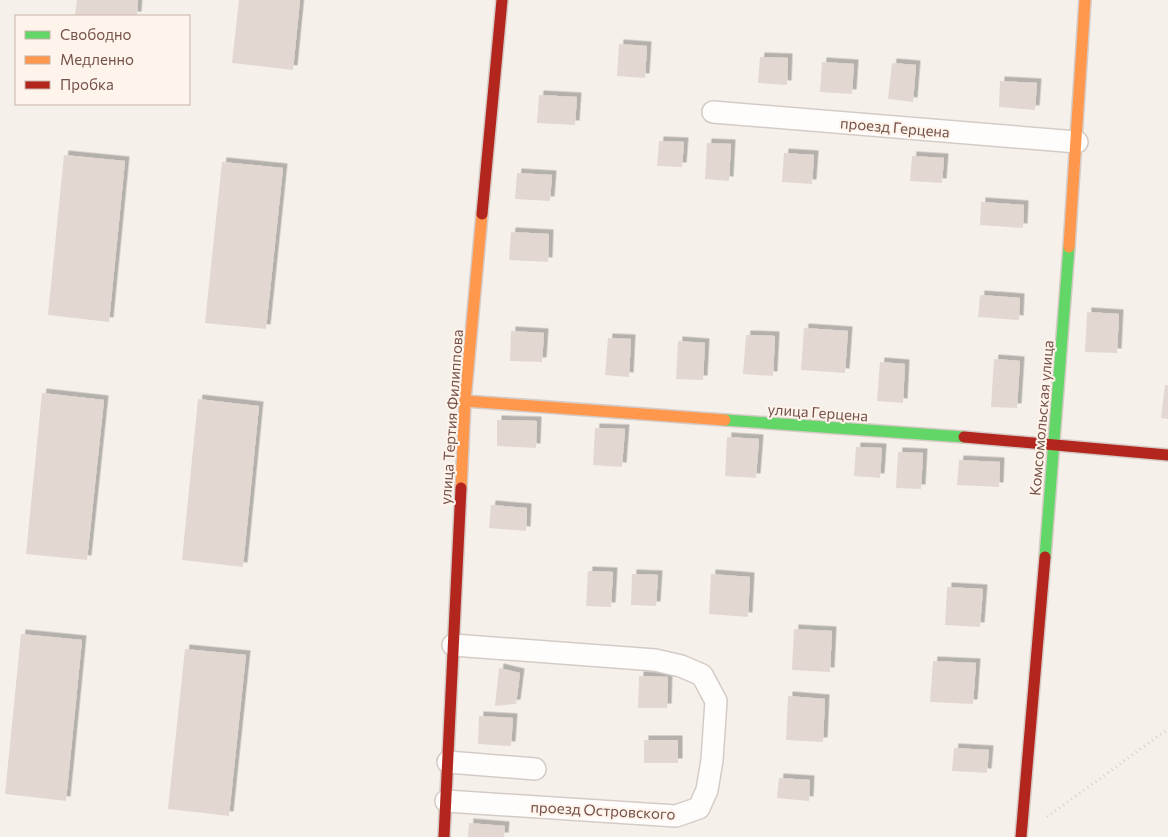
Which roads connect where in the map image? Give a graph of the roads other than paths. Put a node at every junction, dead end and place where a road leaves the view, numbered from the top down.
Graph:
1 (502, 0) edge
2 (1085, 0) edge
3 (713, 112) dead end
4 (1077, 142) junction
5 (465, 401) junction
6 (1054, 444) junction
7 (1168, 455) edge
8 (452, 645) junction
9 (448, 762) junction
10 (535, 769) dead end
11 (446, 801) junction
12 (1021, 836) edge
13 (444, 837) edge

1 - 5 street, улица Тертия Филиппова
2 - 4 street, Комсомольская улица
3 - 4 street, проезд Герцена
4 - 6 street, Комсомольская улица
5 - 6 street, улица Герцена
5 - 8 street, улица Тертия Филиппова
6 - 7 street, улица Герцена
6 - 12 street, Комсомольская улица
8 - 9 street, улица Тертия Филиппова
8 - 11 street, проезд Островского
9 - 10 street
9 - 11 street, улица Тертия Филиппова
11 - 13 street, улица Тертия Филиппова

